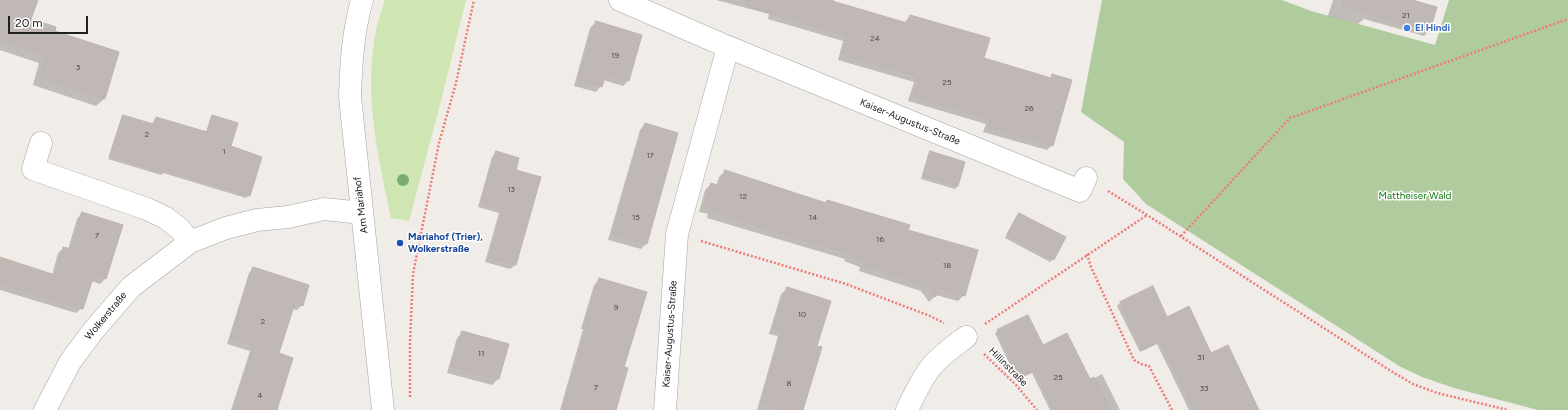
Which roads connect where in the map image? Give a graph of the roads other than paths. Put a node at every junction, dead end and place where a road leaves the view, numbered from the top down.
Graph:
1 (362, 0) edge
2 (620, 0) edge
3 (728, 47) junction
4 (41, 143) dead end
5 (1086, 178) road end
6 (362, 213) junction
7 (190, 242) junction
8 (966, 337) road end
9 (45, 410) edge
10 (382, 410) edge
11 (665, 410) edge
12 (907, 410) edge

1 - 6 street, Am Mariahof
2 - 3 street, Kaiser-Augustus-Straße
3 - 5 street, Kaiser-Augustus-Straße
3 - 11 street, Kaiser-Augustus-Straße
4 - 7 street
6 - 7 street, Wolkerstraße
6 - 10 street, Am Mariahof
7 - 9 street, Wolkerstraße
8 - 12 street

